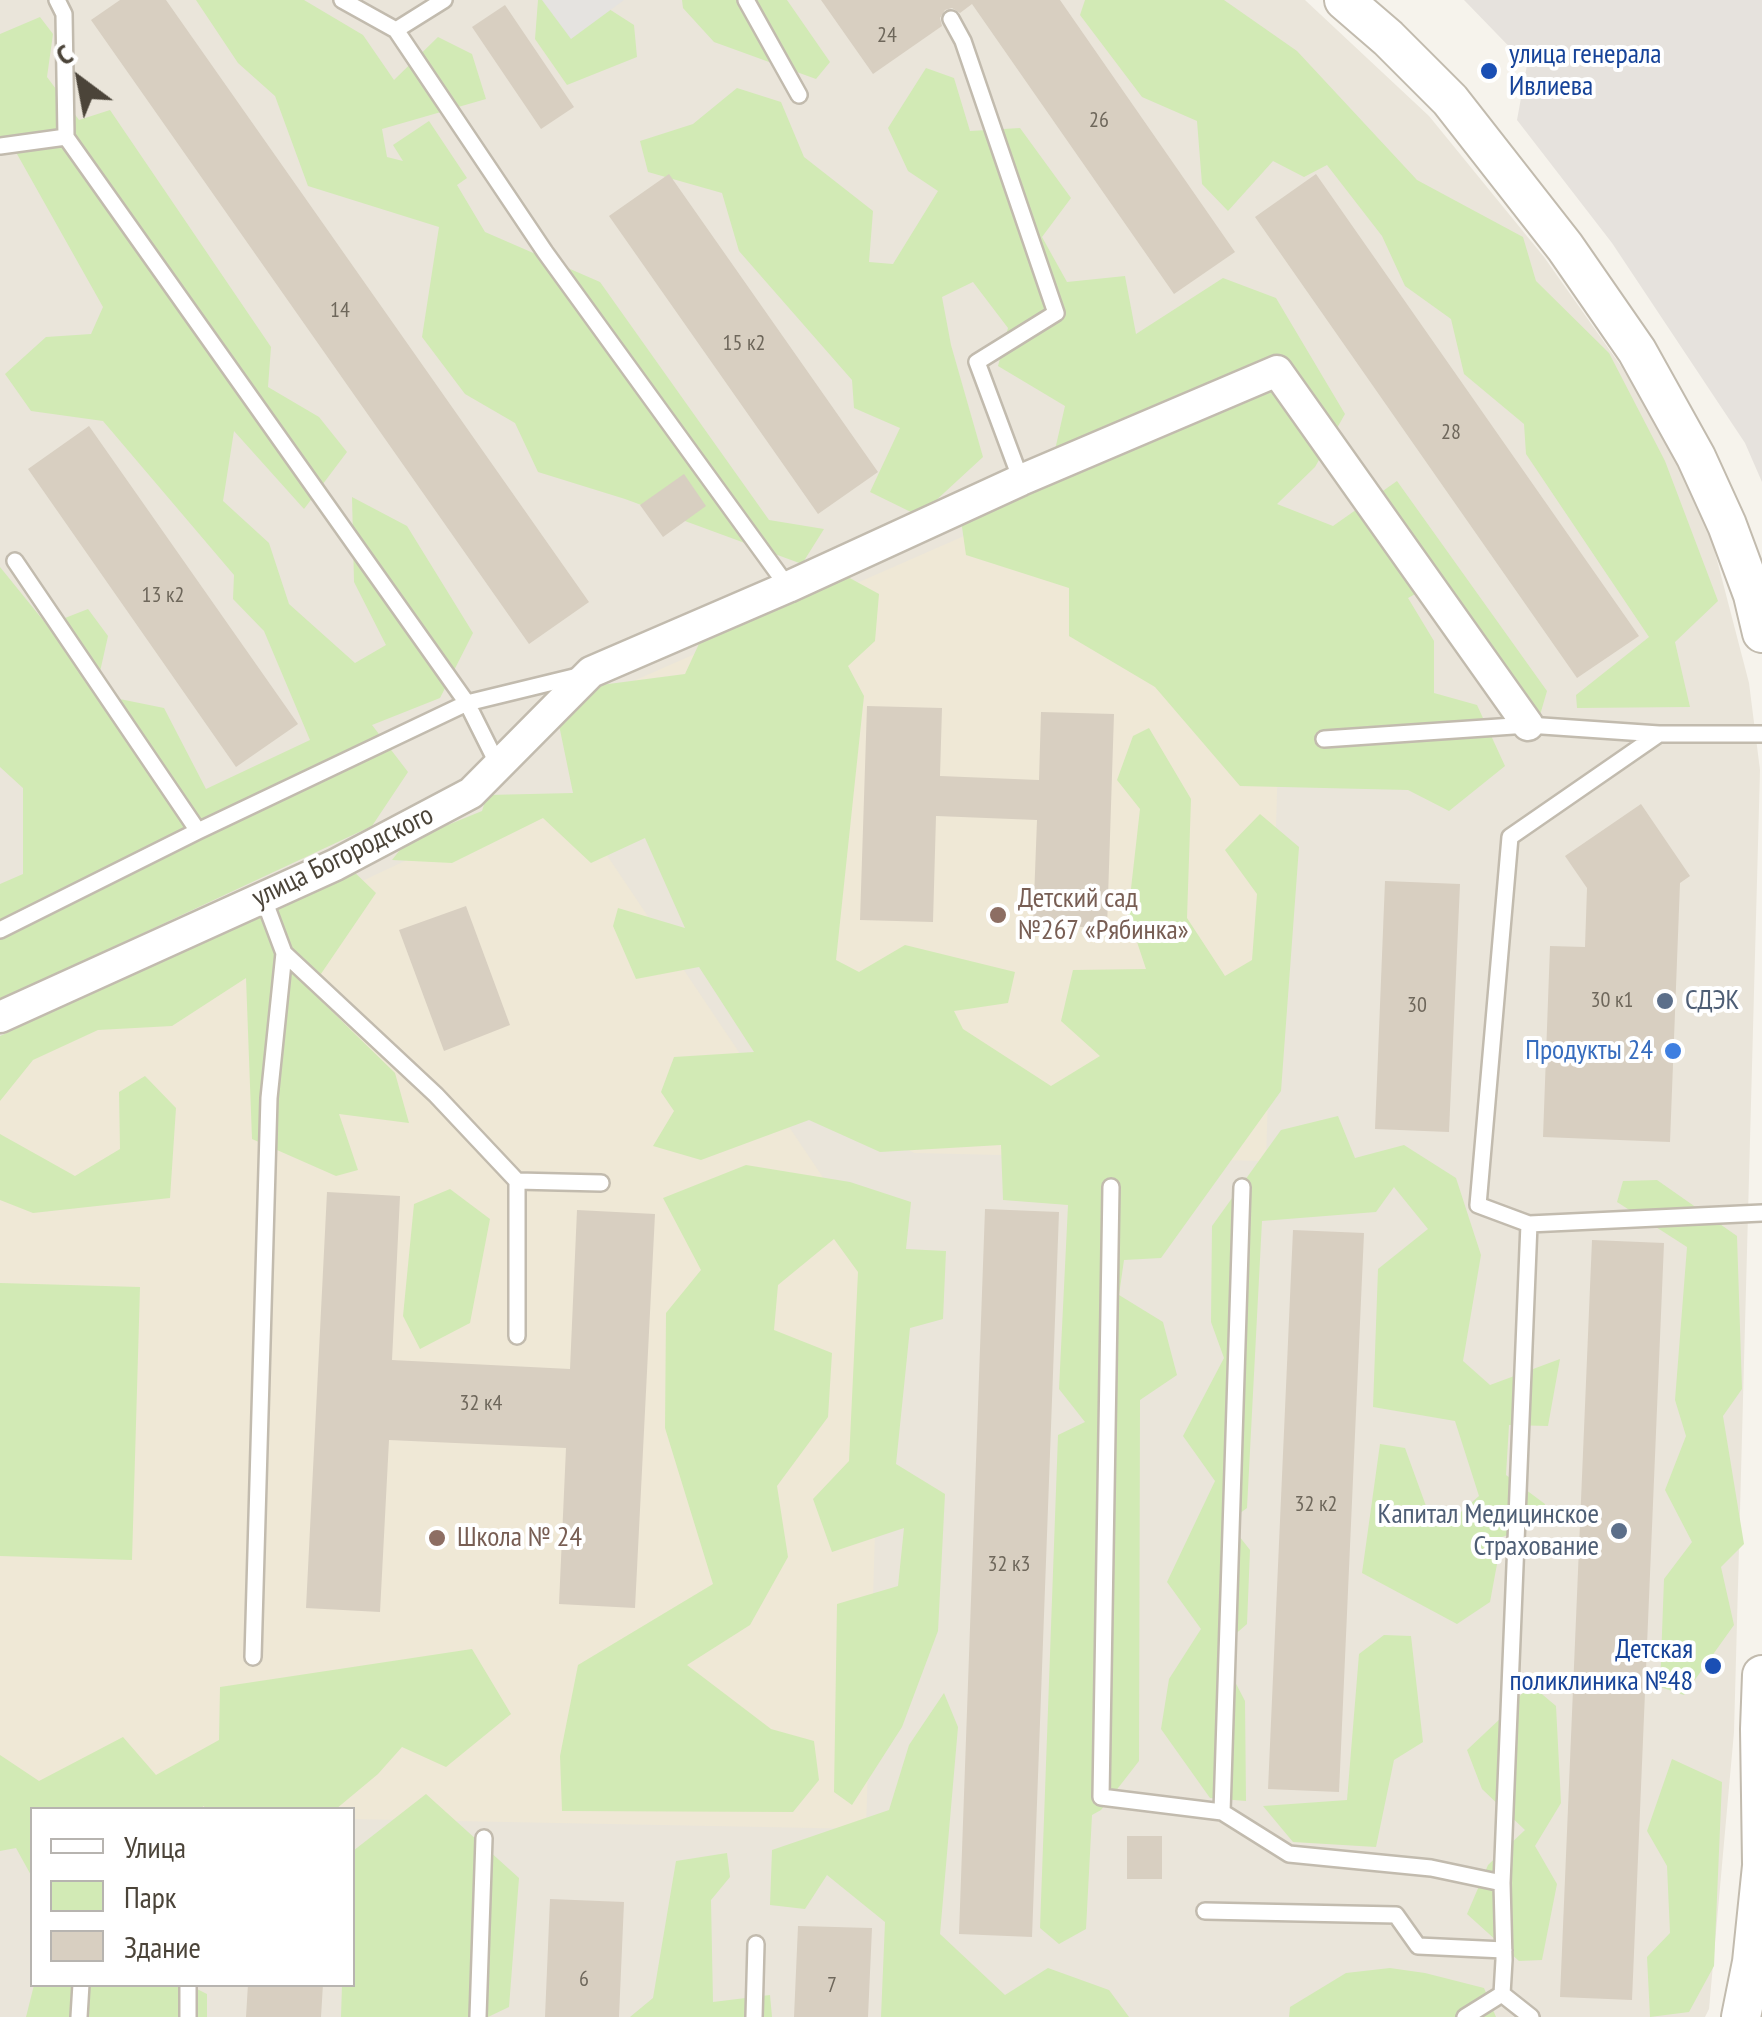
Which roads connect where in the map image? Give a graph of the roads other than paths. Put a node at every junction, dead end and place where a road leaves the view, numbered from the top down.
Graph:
1 (58, 0) edge
2 (342, 0) edge
3 (444, 0) edge
4 (746, 0) edge
5 (1344, 0) edge
6 (951, 20) dead end
7 (396, 30) junction
8 (799, 94) dead end
9 (66, 137) junction
10 (0, 146) edge
11 (1021, 480) junction
12 (15, 561) dead end
13 (788, 586) junction
14 (1762, 633) edge
15 (590, 672) junction
16 (467, 703) junction
17 (1528, 726) junction
18 (1659, 734) junction
19 (1762, 734) edge
20 (1324, 739) dead end
21 (499, 767) junction
22 (198, 831) junction
23 (263, 897) junction
24 (0, 930) edge
25 (284, 953) junction
26 (0, 1018) edge
27 (516, 1180) junction
28 (600, 1182) dead end
29 (1242, 1186) dead end
30 (1112, 1187) dead end
31 (1762, 1213) edge
32 (1529, 1224) junction
33 (516, 1336) dead end
34 (252, 1657) dead end
35 (1762, 1674) edge
36 (1222, 1812) junction
37 (484, 1838) dead end
38 (1762, 1865) edge
39 (1502, 1883) junction
40 (1205, 1910) dead end
41 (756, 1944) dead end
42 (1504, 1950) junction
43 (81, 1987) edge
44 (188, 1987) edge
45 (1502, 1994) junction
46 (80, 2017) edge
47 (188, 2017) edge
48 (478, 2017) edge
49 (754, 2017) edge
50 (1465, 2017) edge
51 (1531, 2017) edge
52 (1741, 2017) edge

1 - 9 lane
2 - 7 lane
3 - 7 lane
4 - 8 lane
5 - 14 street
6 - 11 lane
7 - 13 lane
9 - 10 lane
9 - 16 lane
11 - 13 street, улица Богородского
11 - 17 street, улица Богородского
12 - 22 lane
13 - 15 street, улица Богородского
15 - 16 lane
15 - 21 street, улица Богородского
16 - 21 lane
16 - 22 lane
17 - 18 lane
17 - 20 lane
18 - 19 lane
18 - 32 lane
21 - 23 street, улица Богородского
22 - 24 lane
23 - 25 lane
23 - 26 street, улица Богородского
25 - 27 lane
25 - 34 lane
27 - 28 lane
27 - 33 lane
29 - 36 lane
30 - 36 lane
31 - 32 lane
32 - 39 lane
35 - 38 street
36 - 39 lane
37 - 48 lane
38 - 52 street
39 - 42 lane
40 - 42 lane
41 - 49 lane
42 - 45 lane
43 - 46 lane
44 - 47 lane
45 - 50 lane
45 - 51 lane

